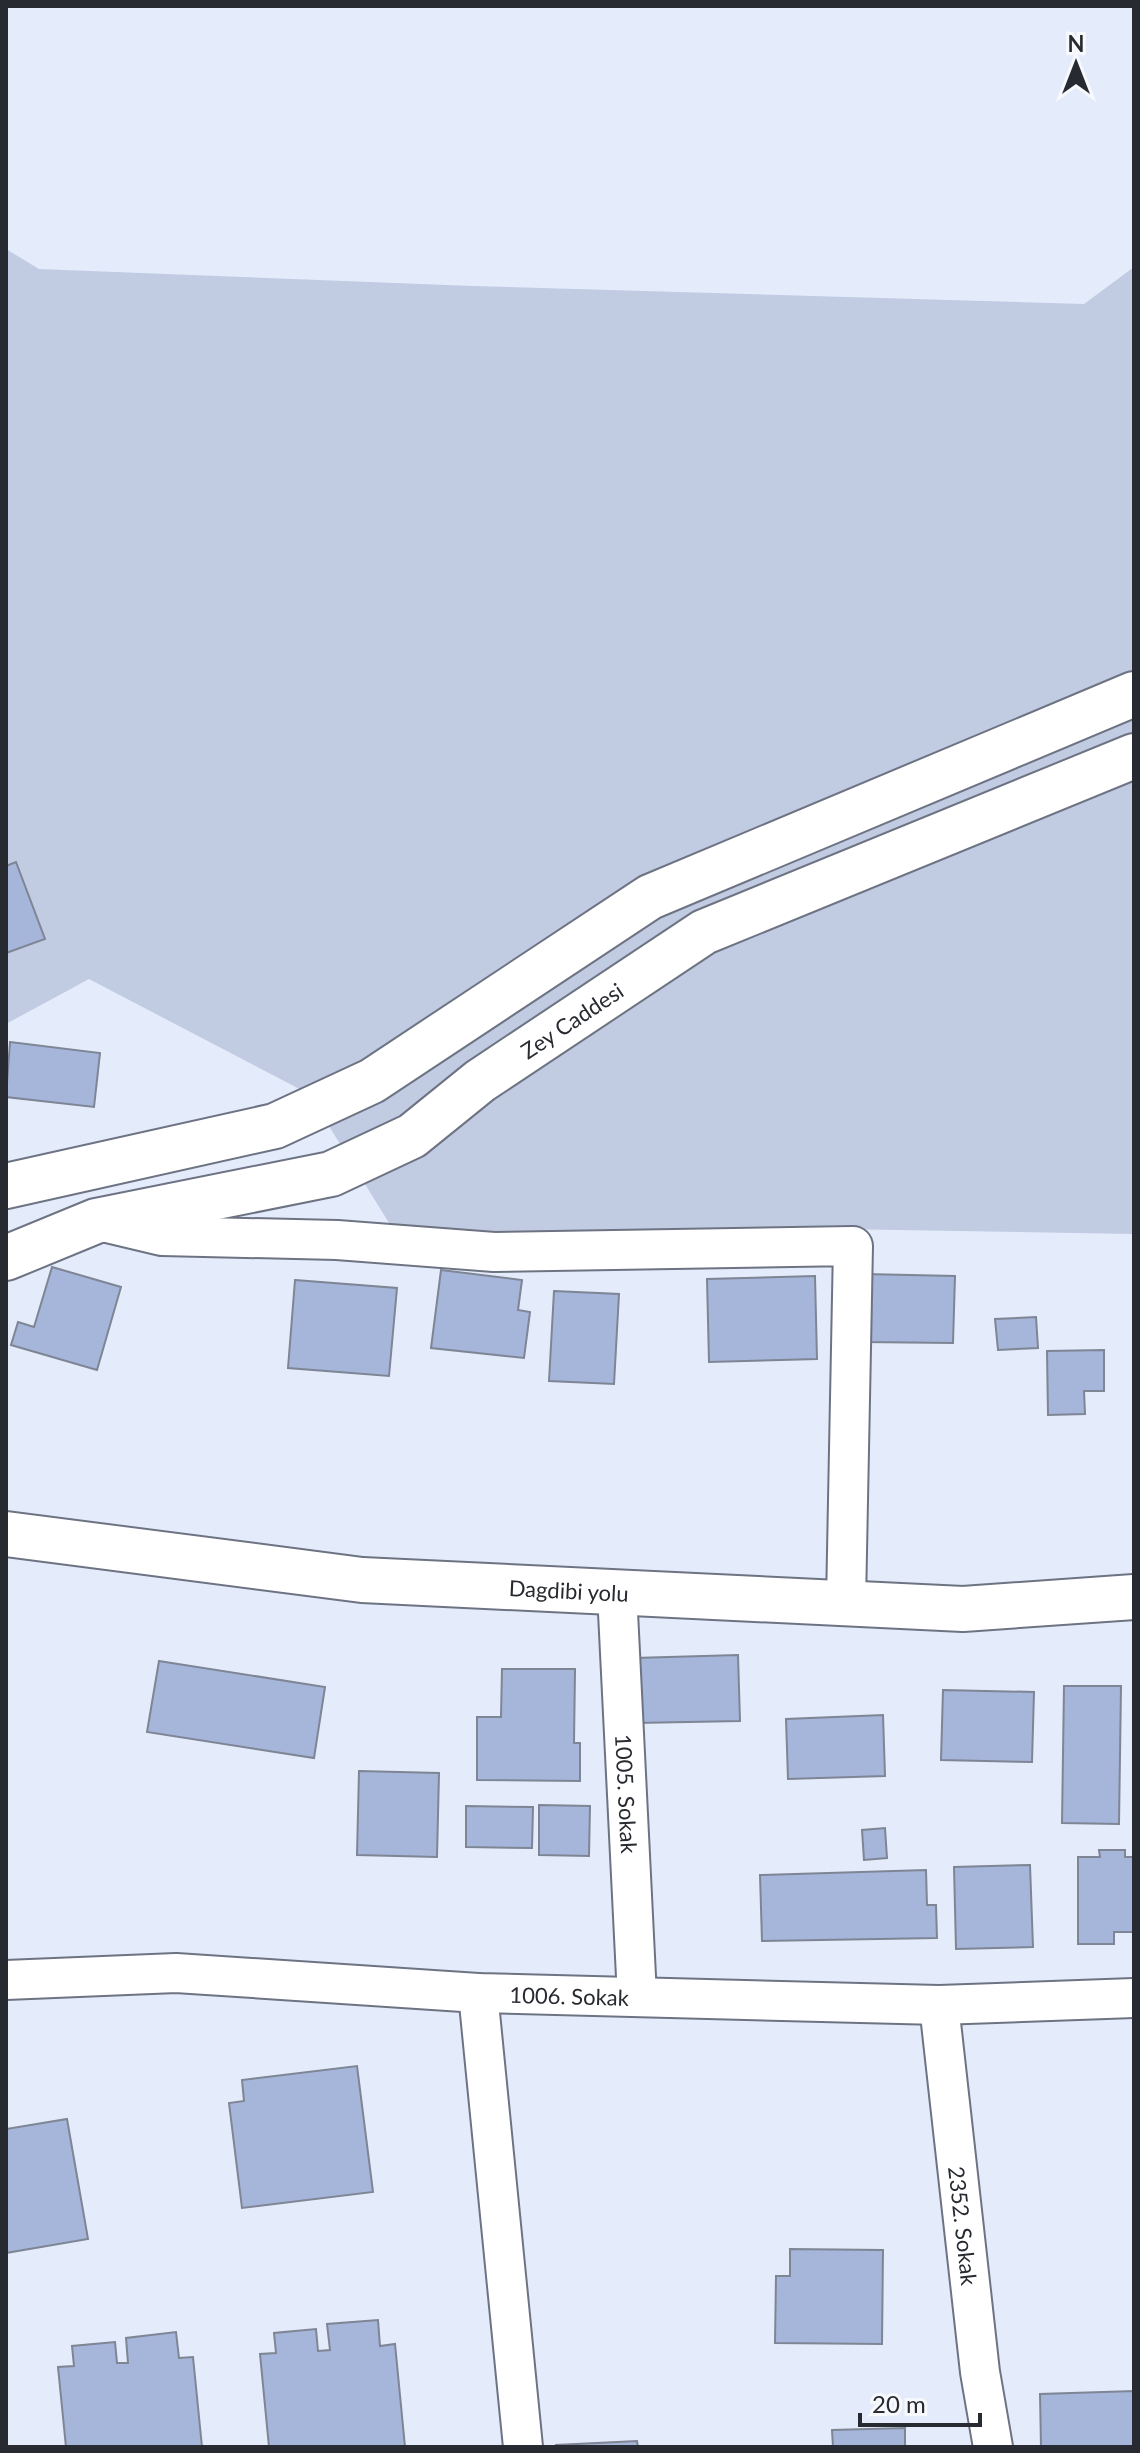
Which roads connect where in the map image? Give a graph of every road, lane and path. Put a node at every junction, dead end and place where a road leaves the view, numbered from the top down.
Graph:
1 (1134, 694) edge
2 (1134, 756) edge
3 (6, 1186) edge
4 (96, 1221) junction
5 (6, 1258) edge
6 (6, 1534) edge
7 (617, 1592) junction
8 (1134, 1597) edge
9 (846, 1603) junction
10 (6, 1980) edge
11 (478, 1993) junction
12 (637, 1997) junction
13 (1134, 1998) edge
14 (939, 2005) junction
15 (523, 2447) edge
16 (993, 2447) edge

1 - 3 main road
2 - 4 main road, Zey Caddesi
4 - 5 main road, Zey Caddesi
4 - 9 street
6 - 7 main road, Dagdibi yolu
7 - 9 main road, Dagdibi yolu
7 - 12 street, 1005. Sokak
8 - 9 main road, Dagdibi yolu
10 - 11 street, 1006. Sokak
11 - 12 street, 1006. Sokak
11 - 15 street
12 - 14 street, 1006. Sokak
13 - 14 street, 1006. Sokak
14 - 16 street, 2352. Sokak

